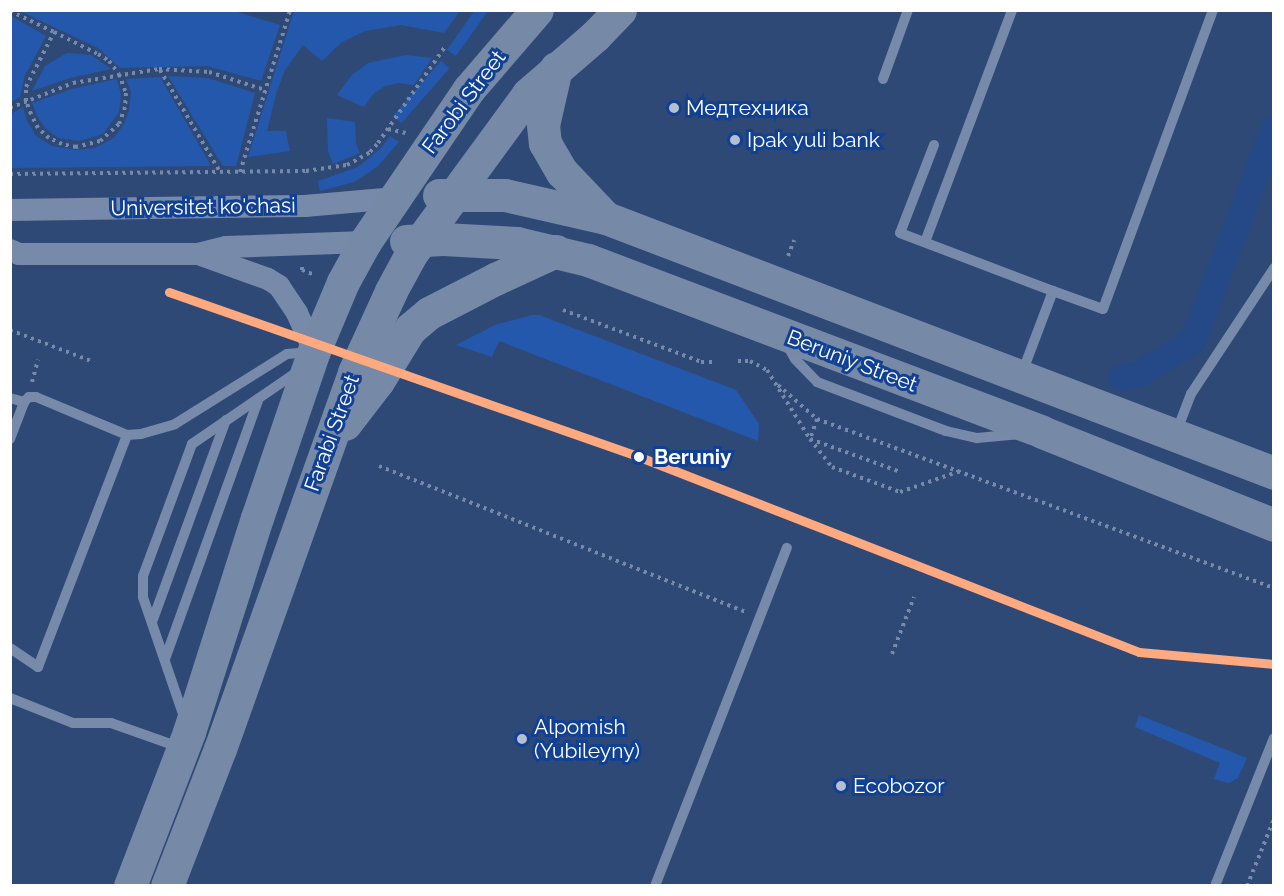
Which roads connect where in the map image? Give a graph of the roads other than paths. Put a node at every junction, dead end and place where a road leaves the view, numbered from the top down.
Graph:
1 (537, 10) edge
2 (620, 10) edge
3 (908, 10) edge
4 (1012, 10) edge
5 (1212, 10) edge
6 (556, 68) junction
7 (883, 79) dead end
8 (934, 145) dead end
9 (455, 194) junction
10 (396, 198) junction
11 (10, 210) edge
12 (606, 218) junction
13 (420, 241) junction
14 (365, 242) junction
15 (925, 242) junction
16 (10, 250) edge
17 (556, 251) junction
18 (198, 254) junction
19 (1274, 268) edge
20 (1053, 291) junction
21 (314, 351) junction
22 (1021, 376) junction
23 (259, 397) junction
24 (10, 398) edge
25 (24, 402) junction
26 (226, 420) junction
27 (127, 435) junction
28 (1175, 436) junction
29 (10, 439) edge
30 (327, 448) junction
31 (1274, 473) edge
32 (1274, 525) edge
33 (787, 548) dead end
34 (152, 622) junction
35 (10, 648) edge
36 (165, 659) junction
37 (10, 698) edge
38 (1274, 738) edge
39 (186, 740) junction
40 (130, 885) edge
41 (167, 885) edge
42 (655, 885) edge
43 (1215, 885) edge

1 - 10 main road, Farobi Street
2 - 6 main road, Farabi Street
3 - 7 lane
4 - 15 lane
5 - 20 lane
6 - 9 main road, Farabi Street
6 - 12 main road
8 - 15 lane
9 - 10 main road
9 - 12 main road
9 - 13 main road, Farabi Street
10 - 11 street, Universitet ko'chasi
10 - 13 main road
10 - 14 main road, Farabi Street
12 - 22 main road
13 - 14 main road, Beruniy Street
13 - 17 main road, Beruniy Street
13 - 30 main road, Farabi Street
14 - 18 street, Universitet ko'chasi
14 - 21 main road, Farabi Street
15 - 20 lane
16 - 18 street, Universitet ko'chasi
17 - 30 main road
17 - 32 main road, Beruniy Street
18 - 21 street
19 - 28 lane
20 - 22 lane
21 - 23 lane
21 - 27 lane
21 - 39 main road, Farabi Street
22 - 28 main road
23 - 26 lane
23 - 36 lane
24 - 25 lane
25 - 27 lane
25 - 29 lane
26 - 34 lane
26 - 34 lane
27 - 35 lane
28 - 31 main road
30 - 41 main road, Farabi Street
33 - 42 lane
34 - 36 lane
36 - 39 lane
37 - 39 lane
38 - 43 lane
39 - 40 main road, Farabi Street

